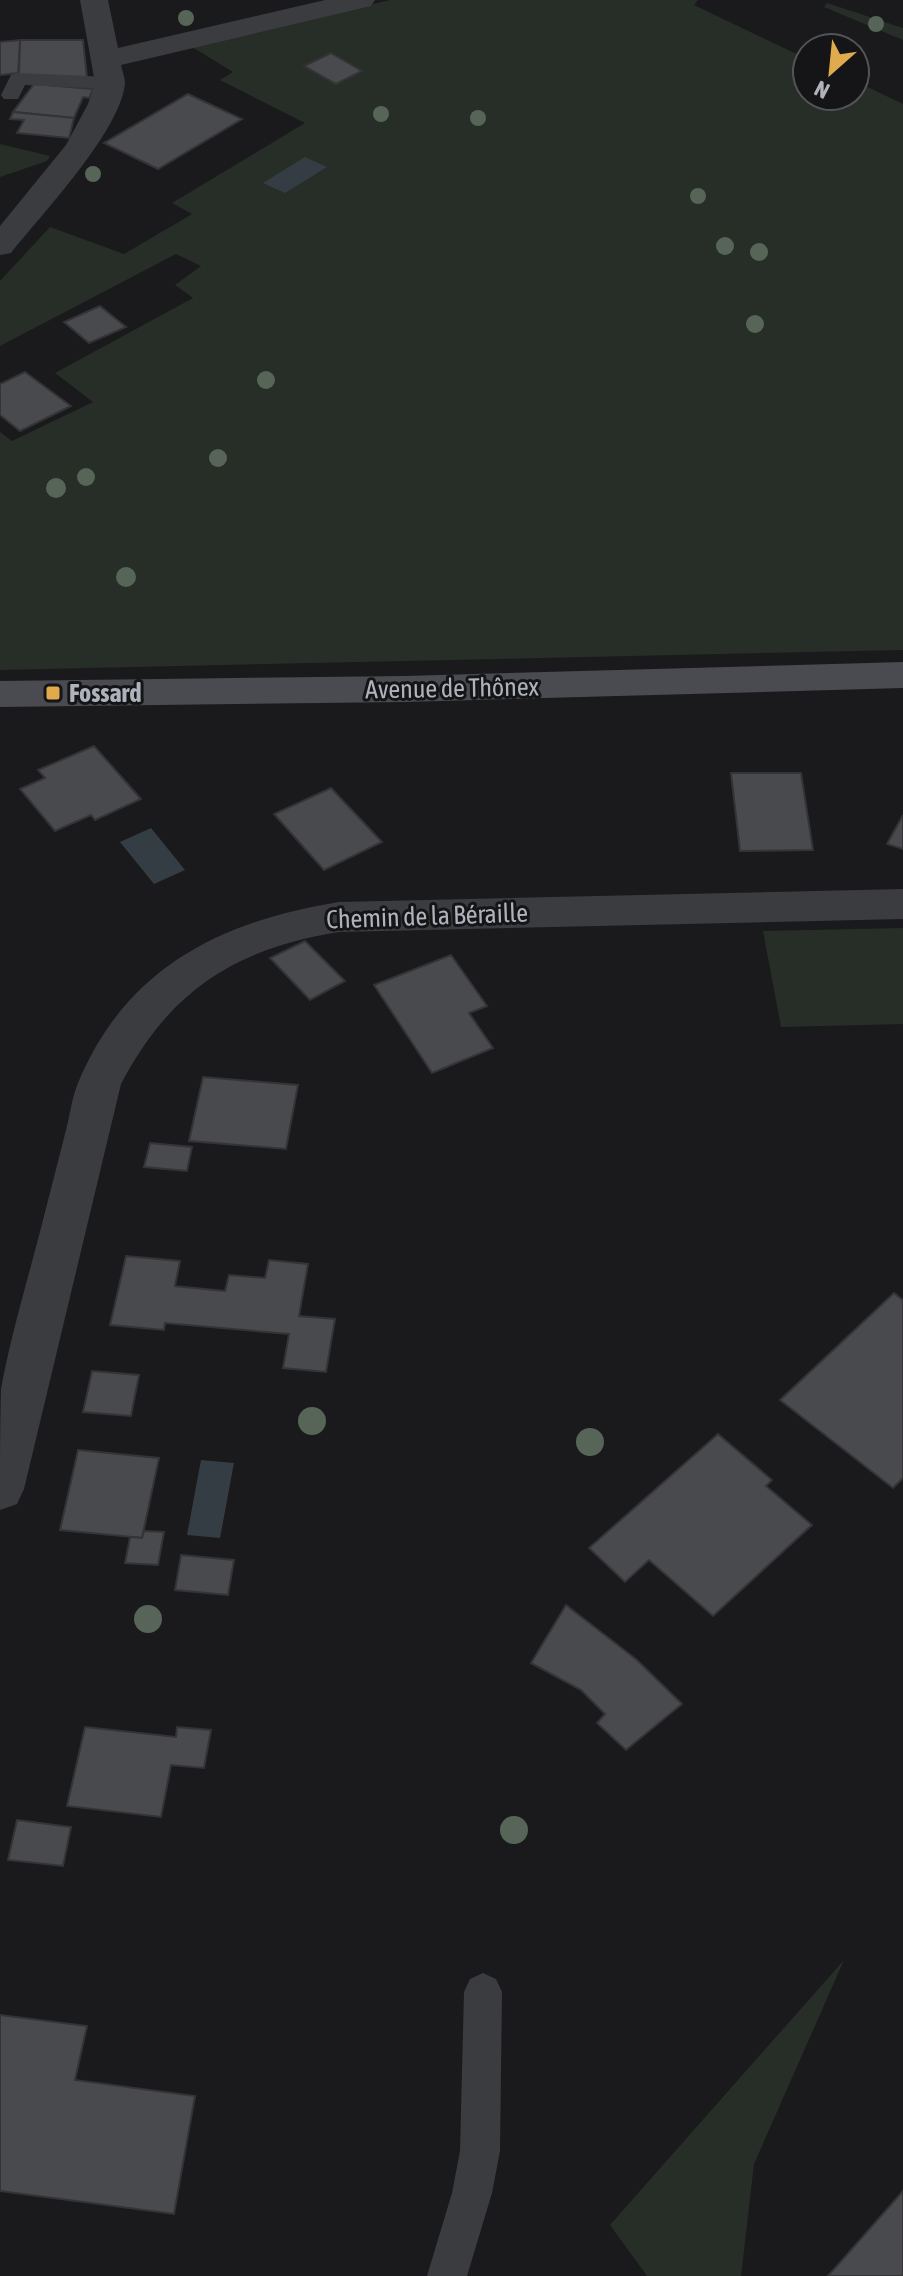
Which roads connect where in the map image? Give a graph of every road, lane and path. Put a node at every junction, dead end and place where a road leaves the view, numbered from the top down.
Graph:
1 (94, 0) edge
2 (361, 0) edge
3 (108, 71) junction
4 (11, 95) dead end
5 (0, 246) edge
6 (903, 675) edge
7 (0, 694) edge
8 (903, 904) edge
9 (0, 1489) edge
10 (483, 1992) dead end
11 (447, 2276) edge

1 - 3 street
2 - 3 street
3 - 4 lane
3 - 5 street
6 - 7 main road, Avenue de Thônex
8 - 9 street, Chemin de la Béraille
10 - 11 lane

